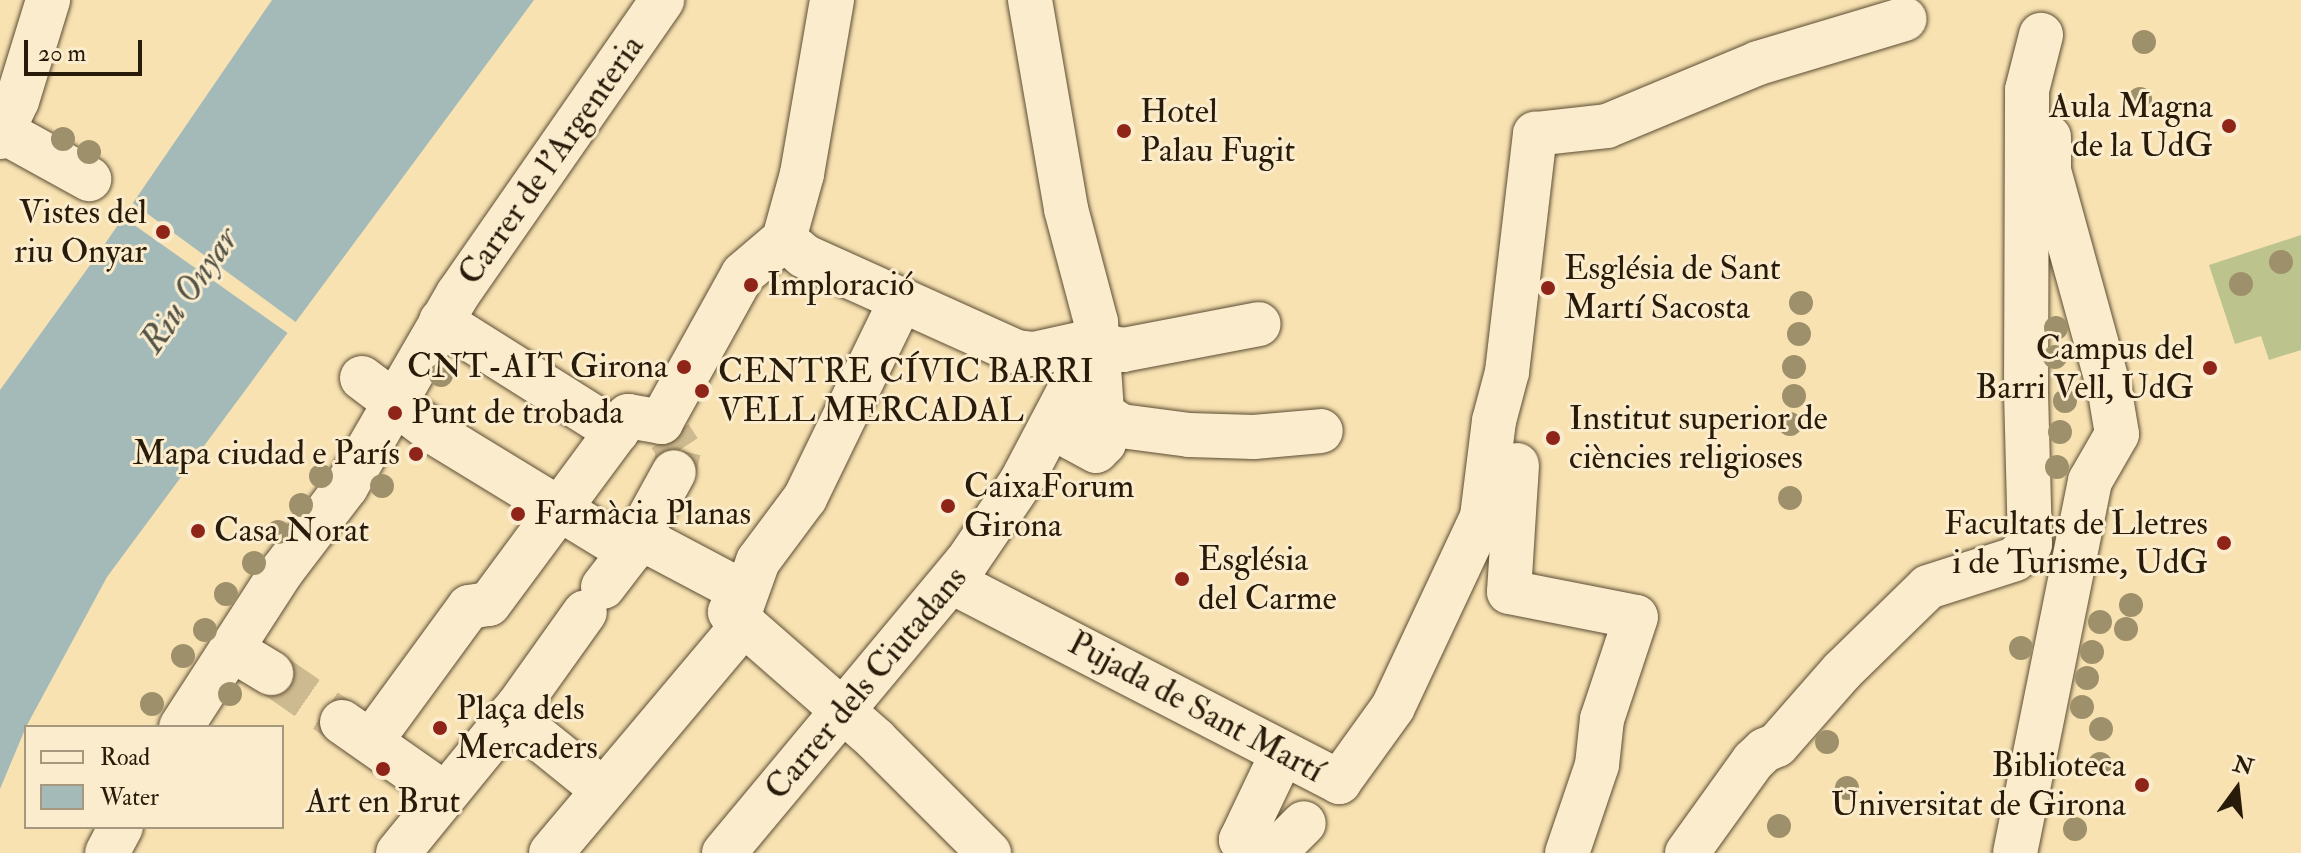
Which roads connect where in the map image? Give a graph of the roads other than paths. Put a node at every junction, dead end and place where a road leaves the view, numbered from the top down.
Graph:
1 (48, 0) edge
2 (662, 0) edge
3 (832, 0) edge
4 (1030, 0) edge
5 (2040, 18) edge
6 (1905, 19) dead end
7 (1, 133) edge
8 (89, 179) dead end
9 (784, 239) junction
10 (901, 300) junction
11 (441, 321) junction
12 (1259, 324) dead end
13 (683, 358) dead end
14 (1088, 359) junction
15 (1507, 372) junction
16 (378, 391) junction
17 (1102, 414) junction
18 (1052, 427) junction
19 (1321, 431) dead end
20 (654, 436) junction
21 (559, 511) junction
22 (636, 541) junction
23 (952, 582) junction
24 (744, 624) junction
25 (231, 649) junction
26 (271, 673) tunnel mouth
27 (844, 711) junction
28 (510, 715) junction
29 (182, 725) edge
30 (1282, 754) junction
31 (603, 790) junction
32 (445, 794) junction
33 (1304, 823) dead end
34 (120, 829) edge
35 (555, 852) edge
36 (107, 853) edge
37 (398, 853) edge
38 (724, 853) edge
39 (989, 853) edge
40 (1256, 853) edge
41 (1274, 853) edge
42 (1567, 853) edge
43 (1687, 853) edge
44 (2015, 853) edge

1 - 7 street
2 - 11 street, Carrer de l'Argenteria
3 - 9 street
4 - 14 street
5 - 43 street
5 - 44 street
6 - 15 street, Pujada de Sant Martí
7 - 8 street
9 - 10 street
9 - 20 street
10 - 14 street
10 - 24 street
11 - 16 street, Carrer de l'Argenteria
11 - 20 street
12 - 14 street
13 - 20 street
14 - 17 street
14 - 18 street, Carrer dels Ciutadans
15 - 30 street, Pujada de Sant Martí
15 - 42 street
16 - 21 street
16 - 25 street, Carrer de l'Argenteria
17 - 18 street
17 - 19 street
18 - 23 street, Carrer dels Ciutadans
20 - 21 street
20 - 22 street
21 - 22 street
21 - 32 street
22 - 24 street
22 - 28 street
23 - 27 street, Carrer dels Ciutadans
23 - 30 street, Pujada de Sant Martí
24 - 27 street
24 - 31 street
25 - 26 street
25 - 29 street, Carrer de l'Argenteria
27 - 38 street, Carrer dels Ciutadans
27 - 39 street
28 - 31 street
28 - 32 street
30 - 40 street
31 - 35 street
32 - 37 street
33 - 41 street
34 - 36 street

